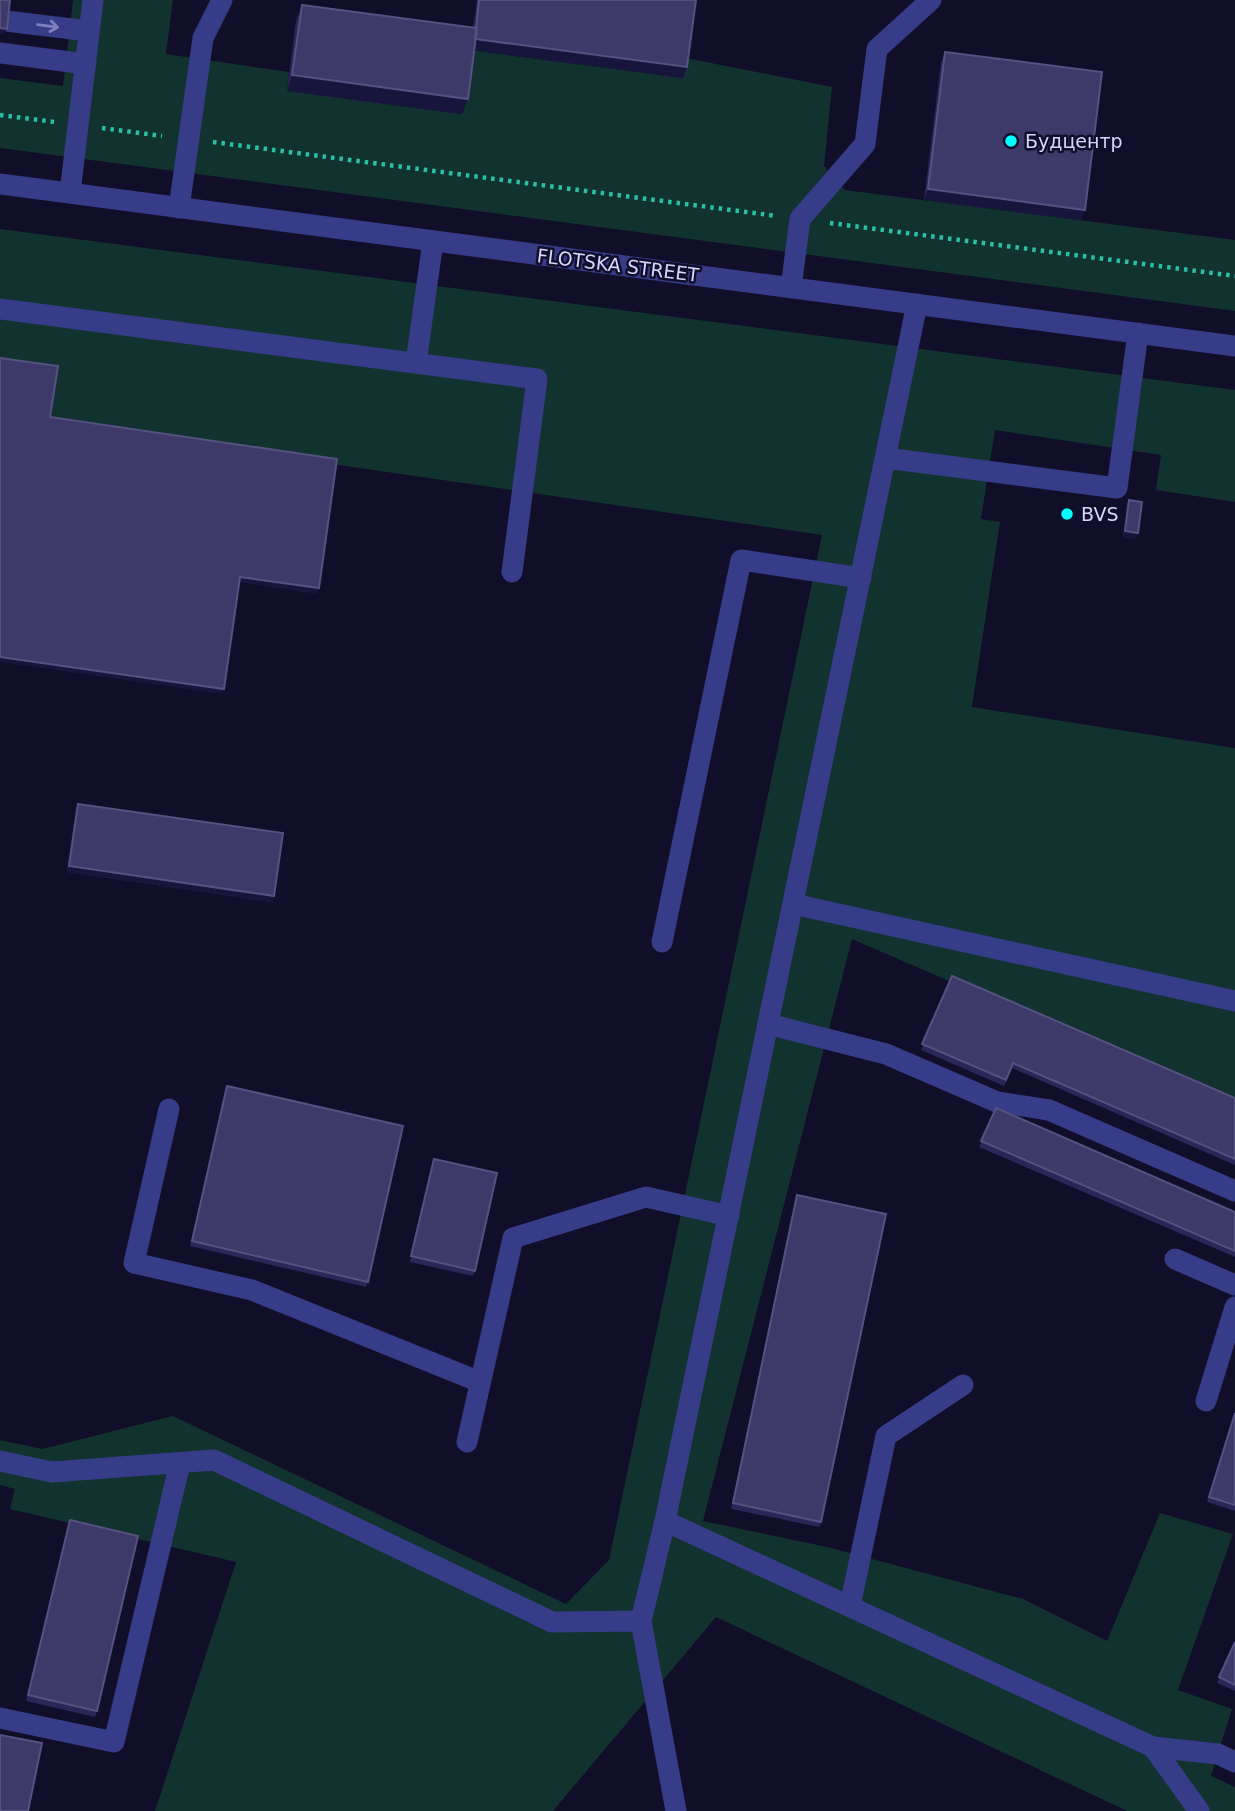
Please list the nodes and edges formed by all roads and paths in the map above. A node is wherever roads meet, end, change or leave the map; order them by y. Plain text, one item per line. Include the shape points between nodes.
1 (93, 0) edge
2 (222, 0) edge
3 (930, 0) edge
4 (6, 21) edge
5 (89, 31) junction
6 (0, 53) edge
7 (86, 64) junction
8 (0, 114) edge
9 (79, 125) junction
10 (188, 139) junction
11 (0, 184) edge
12 (70, 193) junction
13 (179, 208) junction
14 (800, 219) junction
15 (433, 240) junction
16 (1235, 276) edge
17 (791, 288) junction
18 (917, 304) junction
19 (0, 309) edge
20 (1138, 333) junction
21 (1235, 346) edge
22 (416, 363) junction
23 (886, 458) junction
24 (512, 572) dead end
25 (861, 578) junction
26 (793, 904) junction
27 (662, 942) dead end
28 (1235, 1001) edge
29 (768, 1024) junction
30 (169, 1109) dead end
31 (1235, 1191) edge
32 (729, 1216) junction
33 (1175, 1259) dead end
34 (1235, 1285) edge
35 (1235, 1307) edge
36 (480, 1382) junction
37 (963, 1385) dead end
38 (1206, 1401) dead end
39 (467, 1441) dead end
40 (0, 1461) edge
41 (180, 1463) junction
42 (665, 1521) junction
43 (850, 1606) junction
44 (641, 1622) junction
45 (0, 1718) edge
46 (1153, 1747) junction
47 (1235, 1762) edge
48 (676, 1811) edge
49 (1199, 1811) edge

1 - 5 street
2 - 10 street via 203,38
3 - 14 street via 877,49 865,144
4 -> 5 street
5 - 7 street
6 - 7 street
7 - 9 street
8 - 9 path
9 - 10 path
9 - 12 street
10 - 13 street
10 - 14 path
11 - 12 street, FLOTSKA STREET
12 - 13 street, FLOTSKA STREET
13 - 15 street, FLOTSKA STREET
14 - 16 path
14 - 17 street
15 - 17 street, FLOTSKA STREET
15 - 22 street
17 - 18 street, FLOTSKA STREET
18 - 20 street, FLOTSKA STREET
18 - 23 street
19 - 22 street
20 - 21 street, FLOTSKA STREET
20 - 23 street via 1117,488
22 - 24 street via 537,379
23 - 25 street
25 - 26 street
25 - 27 street via 741,560
26 - 28 street
26 - 29 street
29 - 31 street via 886,1054 997,1102 1049,1111
29 - 32 street
30 - 36 street via 134,1263 252,1290
32 - 36 street via 646,1197 513,1238
32 - 42 street
33 - 34 street
35 - 38 street
36 - 39 street
37 - 43 street via 886,1436
40 - 41 street via 52,1472
41 - 44 street via 214,1460 552,1622
41 - 45 street via 114,1742
42 - 43 street
42 - 44 street
43 - 46 street
44 - 48 street
46 - 47 street via 1218,1754
46 - 49 street

